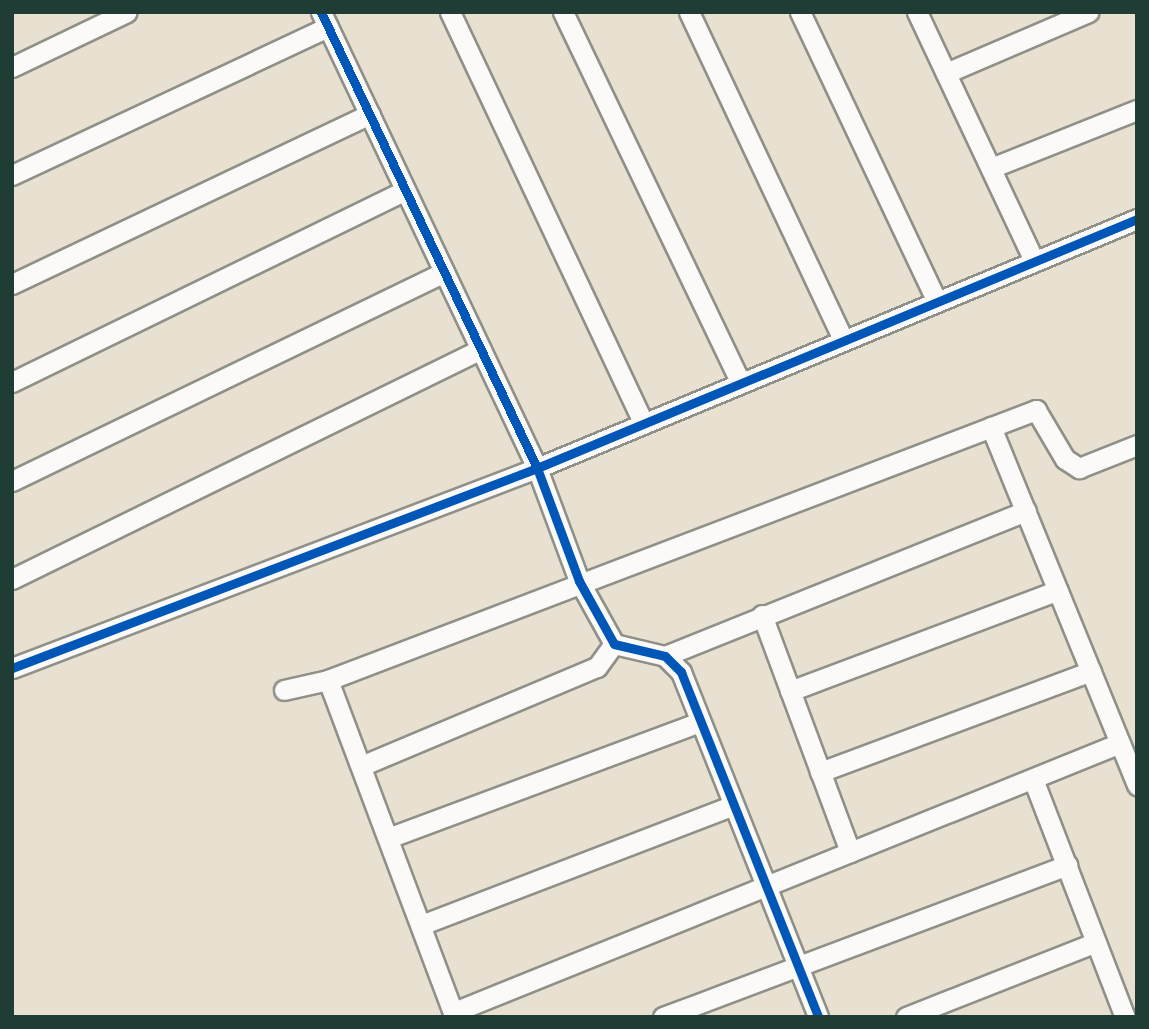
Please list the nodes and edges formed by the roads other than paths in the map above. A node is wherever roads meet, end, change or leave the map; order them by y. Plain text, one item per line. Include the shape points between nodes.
1 (127, 12) edge
2 (450, 12) edge
3 (564, 12) edge
4 (689, 12) edge
5 (800, 12) edge
6 (918, 12) edge
7 (1088, 12) edge
8 (324, 20) edge
9 (12, 67) edge
10 (946, 72) junction
11 (1137, 110) edge
12 (370, 114) junction
13 (991, 168) junction
14 (12, 175) edge
15 (405, 190) junction
16 (1137, 219) edge
17 (1033, 259) junction
18 (444, 272) junction
19 (12, 284) edge
20 (936, 300) junction
21 (843, 339) junction
22 (481, 349) junction
23 (12, 382) edge
24 (740, 382) junction
25 (643, 423) junction
26 (991, 427) junction
27 (1137, 445) edge
28 (537, 468) junction
29 (12, 481) edge
30 (1026, 511) junction
31 (12, 579) edge
32 (579, 581) junction
33 (1058, 590) junction
34 (762, 615) junction
35 (614, 644) junction
36 (665, 656) junction
37 (12, 668) edge
38 (1091, 671) junction
39 (328, 680) junction
40 (284, 690) dead end
41 (790, 691) junction
42 (700, 722) junction
43 (1120, 743) junction
44 (361, 766) junction
45 (820, 772) junction
46 (1033, 779) junction
47 (1137, 785) edge
48 (733, 805) junction
49 (388, 838) junction
50 (850, 852) junction
51 (1067, 865) junction
52 (766, 886) junction
53 (421, 925) junction
54 (1096, 942) junction
55 (798, 967) junction
56 (455, 1014) edge
57 (663, 1017) edge
58 (818, 1017) edge
59 (906, 1017) edge
60 (1125, 1017) edge

1 - 9 street
2 - 25 street
3 - 24 street
4 - 21 street
5 - 20 street
6 - 10 street
7 - 10 street
8 - 12 street
8 - 14 street
10 - 13 street
11 - 13 street
12 - 15 street
12 - 19 street
13 - 17 street
15 - 18 street
15 - 23 street
16 - 17 street
17 - 20 street
18 - 22 street
18 - 29 street
20 - 21 street
21 - 24 street
22 - 28 street
22 - 31 street
24 - 25 street
25 - 28 street
26 - 27 street via 1036,410 1065,459 1079,468
26 - 30 street
26 - 32 street
28 - 32 street
28 - 37 street
30 - 33 street
30 - 34 street
32 - 35 street
32 - 39 street
33 - 38 street
33 - 41 street
34 - 36 street
34 - 41 street
35 - 36 street
35 - 44 street via 597,667
36 - 42 street via 681,672
38 - 43 street
38 - 45 street
39 - 40 street
39 - 44 street
41 - 45 street
42 - 48 street
42 - 49 street
43 - 46 street
43 - 47 street
44 - 49 street
45 - 50 street
46 - 50 street
46 - 51 street
48 - 52 street
48 - 53 street
49 - 53 street
50 - 52 street
51 - 54 street
51 - 55 street
52 - 55 street
52 - 56 street
53 - 56 street
54 - 59 street
54 - 60 street
55 - 57 street
55 - 58 street

